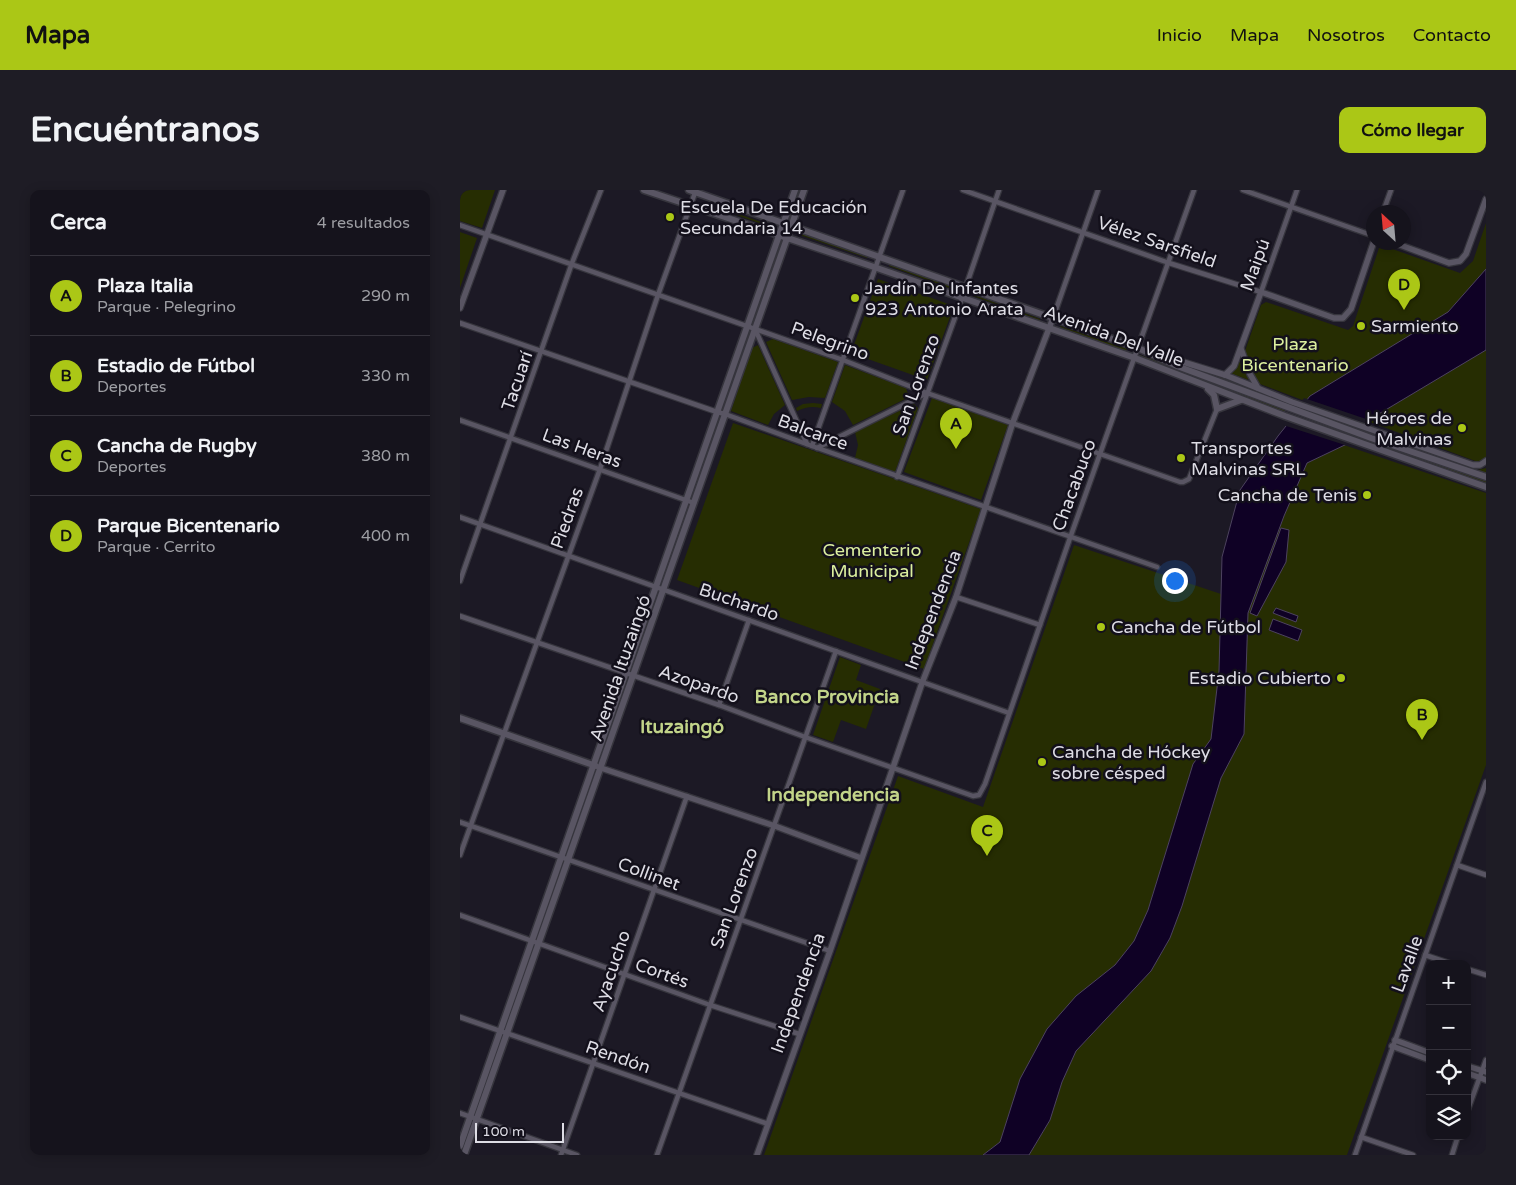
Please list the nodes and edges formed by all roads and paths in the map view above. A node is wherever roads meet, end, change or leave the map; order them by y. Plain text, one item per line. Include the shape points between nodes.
1 (503, 190) edge
2 (600, 190) edge
3 (644, 190) edge
4 (795, 190) edge
5 (804, 190) edge
6 (903, 190) edge
7 (963, 190) edge
8 (999, 190) edge
9 (1098, 190) edge
10 (1194, 190) edge
11 (1243, 190) edge
12 (1297, 190) edge
13 (1391, 190) edge
14 (693, 191) edge
15 (1486, 199) edge
16 (995, 202) junction
17 (1386, 205) edge
18 (690, 206) junction
19 (1291, 207) junction
20 (784, 223) junction
21 (460, 225) edge
22 (792, 226) junction
23 (1083, 232) junction
24 (1366, 233) edge
25 (487, 235) junction
26 (780, 236) junction
27 (788, 238) junction
28 (1411, 249) edge
29 (1371, 250) edge
30 (880, 257) junction
31 (1169, 263) junction
32 (572, 264) junction
33 (877, 268) junction
34 (966, 287) junction
35 (1261, 292) junction
36 (658, 295) junction
37 (962, 298) junction
38 (460, 308) edge
39 (1053, 318) junction
40 (460, 323) edge
41 (748, 326) junction
42 (755, 329) junction
43 (1049, 329) junction
44 (1138, 348) junction
45 (1241, 350) junction
46 (542, 351) junction
47 (1135, 358) junction
48 (842, 360) junction
49 (1225, 375) junction
50 (628, 381) junction
51 (1204, 386) junction
52 (1258, 388) junction
53 (928, 393) junction
54 (1241, 400) junction
55 (1291, 405) junction
56 (1216, 408) junction
57 (717, 412) junction
58 (725, 414) junction
59 (460, 420) edge
60 (1013, 422) junction
61 (511, 438) junction
62 (1369, 441) junction
63 (812, 446) junction
64 (1100, 454) junction
65 (1486, 461) edge
66 (600, 469) junction
67 (897, 477) junction
68 (1486, 477) edge
69 (1486, 486) edge
70 (687, 501) junction
71 (694, 503) junction
72 (986, 507) junction
73 (460, 517) edge
74 (479, 524) junction
75 (1070, 538) junction
76 (568, 556) junction
77 (1157, 567) dead end
78 (460, 581) edge
79 (659, 589) junction
80 (956, 597) junction
81 (460, 616) edge
82 (749, 620) junction
83 (1040, 625) junction
84 (537, 643) junction
85 (836, 651) junction
86 (630, 674) junction
87 (922, 683) junction
88 (719, 705) junction
89 (1009, 713) junction
90 (460, 718) edge
91 (503, 733) junction
92 (805, 737) junction
93 (593, 765) junction
94 (600, 768) junction
95 (892, 768) junction
96 (1486, 782) edge
97 (982, 790) joint
98 (687, 796) junction
99 (460, 822) edge
100 (471, 826) junction
101 (775, 826) junction
102 (460, 855) edge
103 (565, 858) junction
104 (861, 858) junction
105 (1457, 865) junction
106 (1486, 875) edge
107 (654, 890) junction
108 (460, 915) edge
109 (740, 920) junction
110 (535, 942) junction
111 (830, 951) junction
112 (1425, 955) junction
113 (1440, 960) edge
114 (1471, 970) edge
115 (624, 974) junction
116 (1486, 975) edge
117 (710, 1005) junction
118 (460, 1017) edge
119 (504, 1032) junction
120 (799, 1034) junction
121 (1394, 1043) junction
122 (1426, 1052) edge
123 (1426, 1058) edge
124 (1486, 1060) edge
125 (593, 1063) junction
126 (1471, 1067) edge
127 (1484, 1072) edge
128 (1471, 1074) edge
129 (1483, 1079) edge
130 (680, 1092) junction
131 (1471, 1104) edge
132 (460, 1113) edge
133 (473, 1118) junction
134 (768, 1124) junction
135 (1361, 1137) junction
136 (1457, 1140) edge
137 (460, 1146) edge
138 (562, 1153) edge
139 (464, 1155) edge
140 (577, 1155) edge
141 (657, 1155) edge
142 (757, 1155) edge
143 (1355, 1155) edge
144 (1413, 1155) edge
145 (1452, 1155) edge

1 - 25 street
2 - 32 street, Tacuarí
3 - 18 main road, Avenida Del Valle
4 - 20 main road, Avenida Ituzaingó
5 - 22 main road, Avenida Ituzaingó
6 - 30 street
7 - 16 street, Vélez Sarsfield
8 - 16 street, San Lorenzo
9 - 23 street, Independencia
10 - 31 street, Chacabuco
11 - 19 street
12 - 19 street, Maipú
13 - 17 street
14 - 18 street, Piedras
14 - 20 main road, Avenida Del Valle
15 - 28 street via 1468,250 1460,261 1446,262
16 - 23 street, Vélez Sarsfield
16 - 34 street, San Lorenzo
18 - 26 main road, Avenida Del Valle
18 - 36 street, Piedras
19 - 24 street
19 - 35 street, Maipú
20 - 22 main road, Avenida Del Valle
20 - 26 main road, Avenida Ituzaingó
21 - 25 street, Pelegrino
22 - 27 main road, Avenida Ituzaingó
22 - 30 main road, Avenida Del Valle
23 - 31 street, Vélez Sarsfield
23 - 39 street, Independencia
25 - 32 street, Pelegrino
25 - 38 street
26 - 27 main road, Avenida Del Valle
26 - 41 main road, Avenida Ituzaingó
27 - 33 main road, Avenida Del Valle
27 - 42 main road, Avenida Ituzaingó
29 - 35 street, Vélez Sarsfield via 1350,309 1343,318 1334,318
30 - 33 street
30 - 34 main road, Avenida Del Valle
31 - 35 street, Vélez Sarsfield
31 - 44 street, Chacabuco
32 - 36 street, Pelegrino
32 - 46 street, Tacuarí
33 - 37 main road, Avenida Del Valle
33 - 48 street
34 - 37 street, San Lorenzo
34 - 39 main road, Avenida Del Valle
35 - 45 street, Maipú
36 - 41 street, Pelegrino
36 - 50 street, Piedras
37 - 43 main road, Avenida Del Valle
37 - 53 street, San Lorenzo
39 - 43 street, Independencia
39 - 44 main road, Avenida Del Valle
40 - 46 street, Balcarce
41 - 42 street, Pelegrino
41 - 57 main road, Avenida Ituzaingó
42 - 48 street, Pelegrino
42 - 58 main road, Avenida Ituzaingó
42 - 63 street
43 - 47 main road, Avenida Del Valle
43 - 60 street, Independencia
44 - 47 street, Chacabuco
44 - 49 street, Avenida Del Valle
44 - 55 main road, Avenida Del Valle via 1177,366
45 - 49 street, Maipú via 1234,366
45 - 52 street
46 - 50 street, Balcarce
46 - 61 street, Tacuarí
47 - 51 main road, Avenida Del Valle
47 - 64 street, Chacabuco
48 - 53 street, Pelegrino
48 - 63 street
49 - 52 street, Avenida Del Valle
50 - 57 street, Balcarce
50 - 66 street, Piedras
51 - 54 main road, Avenida Del Valle
51 - 56 main road via 1214,395
52 - 55 street, Avenida Del Valle
53 - 60 street, Pelegrino
53 - 63 street
53 - 67 street, San Lorenzo
54 - 56 main road
54 - 62 main road, Avenida Del Valle
55 - 62 main road, Avenida Del Valle
55 - 65 street, Avenida Del Valle via 1472,465
56 - 64 street, Pelegrino via 1189,479 1184,482
57 - 58 street, Balcarce
57 - 70 main road, Avenida Ituzaingó
58 - 63 street, Balcarce
58 - 71 main road, Avenida Ituzaingó
59 - 61 street, Las Heras
60 - 64 street, Pelegrino
60 - 72 street, Independencia
61 - 66 street, Las Heras
61 - 74 street, Tacuarí
62 - 68 main road, Avenida Del Valle
62 - 69 main road, Avenida Del Valle
63 - 67 street, Balcarce
64 - 75 street, Chacabuco
66 - 70 street, Las Heras
66 - 76 street, Piedras
67 - 72 street, Balcarce
70 - 71 street, Las Heras
70 - 79 main road, Avenida Ituzaingó
71 - 79 main road, Avenida Ituzaingó
72 - 75 street, Balcarce
72 - 80 street, Independencia
73 - 74 street, Buchardo
74 - 76 street, Buchardo
74 - 78 street, Tacuarí
75 - 77 street, Balcarce
75 - 83 street, Chacabuco
76 - 79 street, Buchardo
76 - 84 street, Piedras
79 - 82 street, Buchardo
79 - 86 main road, Avenida Ituzaingó
80 - 83 street
80 - 87 street, Independencia
81 - 84 street, Azopardo
82 - 85 street, Buchardo
82 - 88 street
83 - 89 street, Chacabuco
84 - 86 street, Azopardo
84 - 91 street, Piedras
85 - 87 street, Buchardo
85 - 92 street, San Lorenzo
86 - 88 street, Azopardo
86 - 93 main road, Avenida Ituzaingó
86 - 94 main road, Avenida Ituzaingó
87 - 89 street, Buchardo
87 - 95 street, Independencia
88 - 92 street, Azopardo
89 - 97 street, Chacabuco
90 - 91 main road
91 - 93 main road
91 - 100 street, Piedras
92 - 95 street, Azopardo
92 - 101 street, San Lorenzo
93 - 94 main road
93 - 103 main road, Avenida Ituzaingó
94 - 98 street
94 - 103 main road, Avenida Ituzaingó
95 - 97 street, Azopardo via 973,796
95 - 104 street, Independencia
96 - 105 street, Lavalle
98 - 101 street
98 - 107 street, Ayacucho
99 - 100 street, Collinet
100 - 102 street, Piedras
100 - 103 street, Collinet
101 - 104 street
101 - 109 street, San Lorenzo
103 - 107 street, Collinet
103 - 110 main road, Avenida Ituzaingó
104 - 111 street, Independencia
105 - 106 street
105 - 112 street, Lavalle
107 - 109 street, Collinet
107 - 115 street, Ayacucho
108 - 110 street, Cortés
109 - 111 street, Collinet
109 - 117 street, San Lorenzo
110 - 115 street, Cortés
110 - 119 main road, Avenida Ituzaingó
111 - 120 street, Independencia
112 - 113 street
112 - 121 street, Lavalle
114 - 116 street
115 - 117 street, Cortés
115 - 125 street, Ayacucho
117 - 120 street, Cortés
117 - 130 street, San Lorenzo
118 - 119 street, Rendón
119 - 125 street, Rendón
119 - 133 main road, Avenida Ituzaingó
120 - 134 street, Independencia
121 - 122 street
121 - 123 street
121 - 135 street, Lavalle
124 - 127 street
125 - 130 street, Rendón
125 - 138 street, Ayacucho
126 - 127 street
127 - 129 street
128 - 129 street
129 - 131 street
130 - 134 street, Rendón
130 - 141 street, San Lorenzo
132 - 133 street
133 - 137 main road, Avenida Ituzaingó
133 - 138 street
133 - 139 main road, Avenida Ituzaingó
134 - 142 street, Independencia
135 - 143 street, Lavalle
135 - 144 street
136 - 145 street
138 - 140 street

